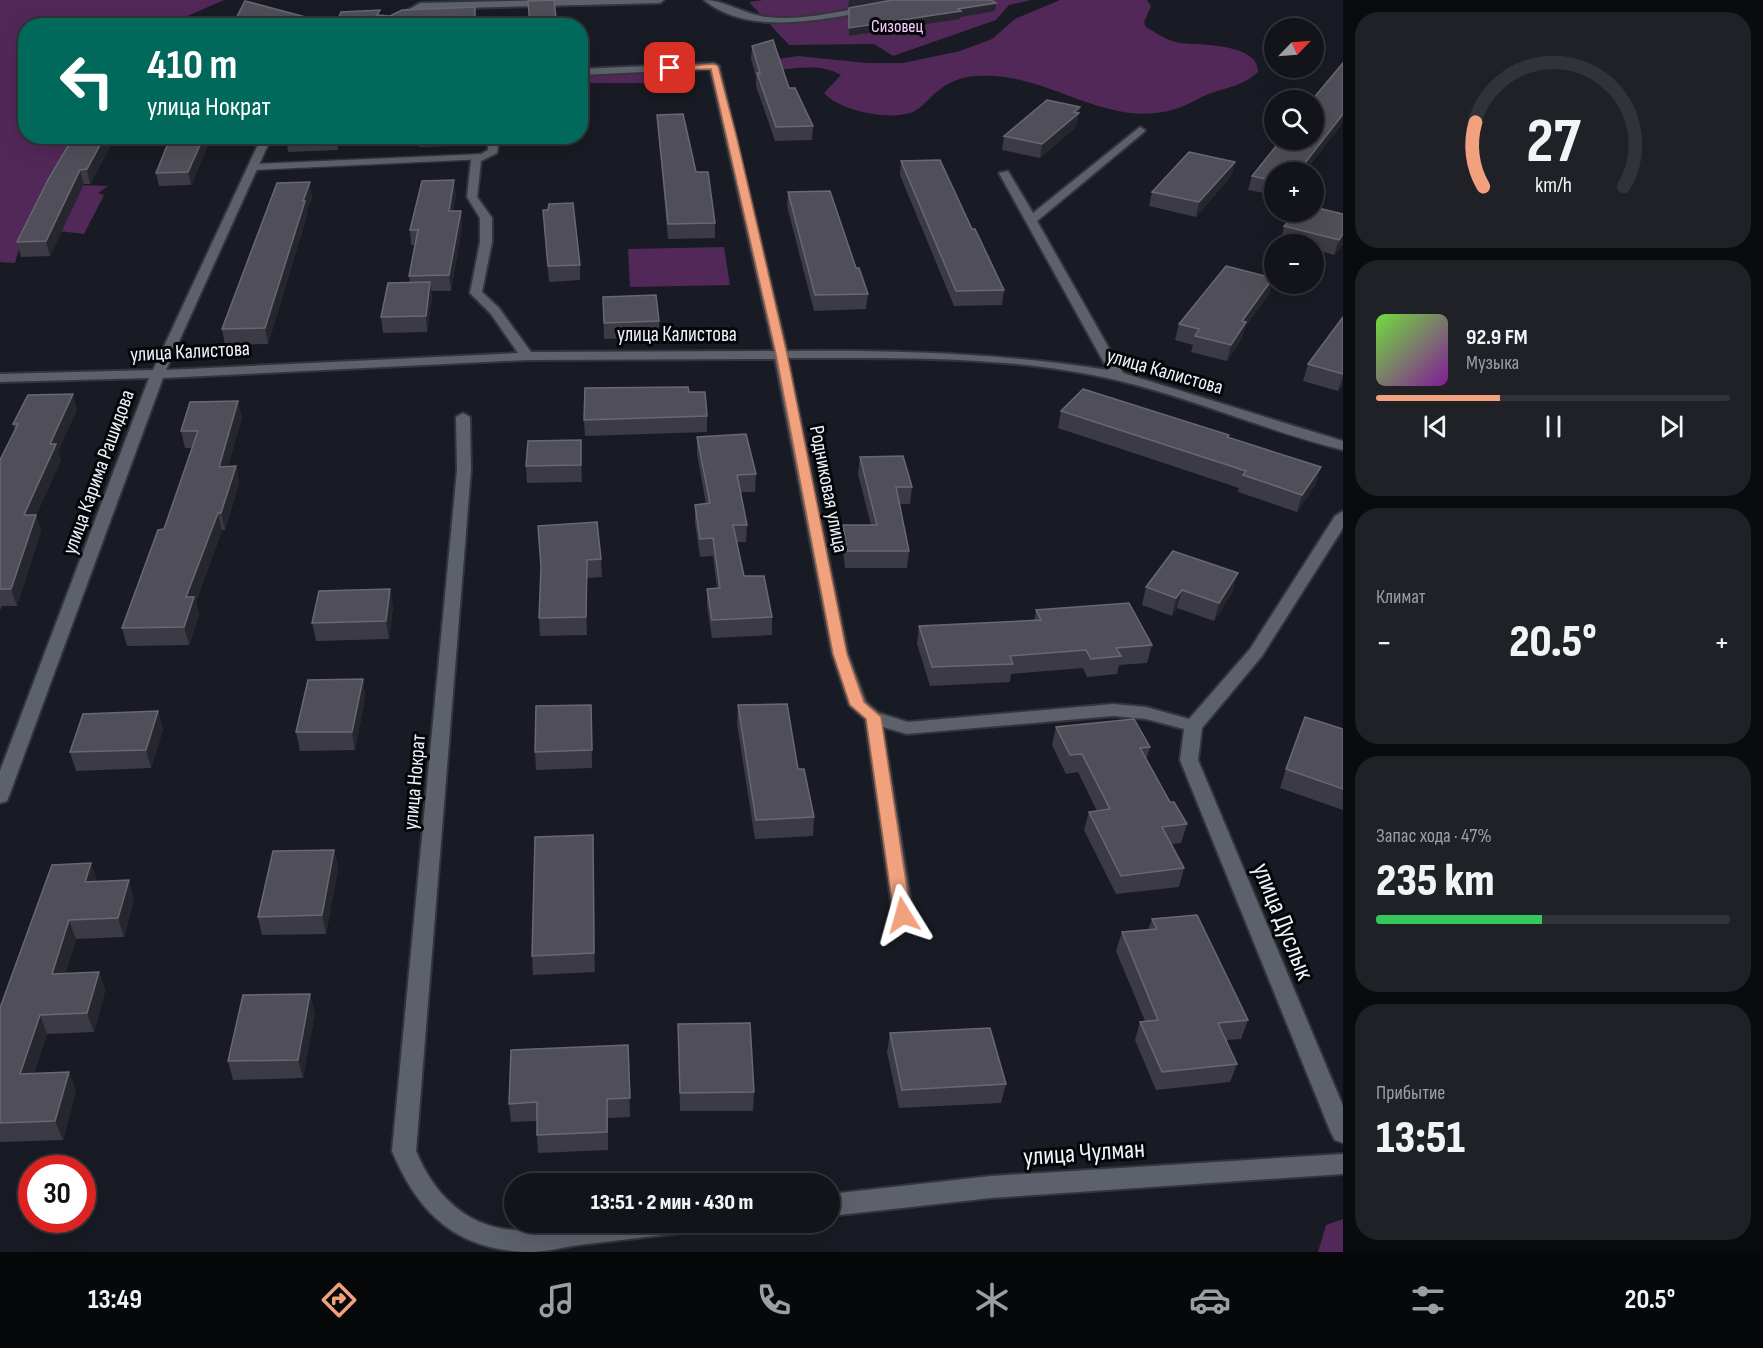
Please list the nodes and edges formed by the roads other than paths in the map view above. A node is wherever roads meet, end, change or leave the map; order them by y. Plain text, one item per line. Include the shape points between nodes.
1 (660, 0) edge
2 (708, 0) edge
3 (427, 3) edge
4 (881, 7) edge
5 (398, 18) edge
6 (588, 72) edge
7 (1140, 130) dead end
8 (263, 144) edge
9 (493, 144) edge
10 (482, 157) junction
11 (253, 167) junction
12 (1004, 173) dead end
13 (1031, 220) junction
14 (781, 354) junction
15 (527, 356) junction
16 (158, 373) junction
17 (1118, 376) junction
18 (0, 378) edge
19 (463, 417) dead end
20 (1343, 446) edge
21 (1343, 516) edge
22 (873, 717) junction
23 (1193, 726) junction
24 (0, 796) edge
25 (903, 915) dead end
26 (1343, 1133) edge
27 (1343, 1164) edge
28 (840, 1205) edge
29 (588, 1233) edge

1 - 3 street
2 - 4 street via 750,17 781,23
3 - 5 street
6 - 14 street, Родниковая улица via 714,66
7 - 13 street
8 - 11 street, улица Карима Рашидова
9 - 10 street via 493,151
10 - 11 lane
10 - 15 street via 476,160 472,197 486,218 486,242 476,293 495,311
11 - 16 street, улица Карима Рашидова
12 - 13 street
13 - 17 street
14 - 15 street, улица Калистова
14 - 17 street, улица Калистова via 964,357
14 - 22 street, Родниковая улица via 840,654 858,705
15 - 16 street, улица Калистова
16 - 18 street, улица Калистова
16 - 24 street, улица Карима Рашидова
17 - 20 street, улица Калистова
19 - 29 street, улица Нократ via 464,470 404,1151 426,1198 447,1217 474,1232 513,1242
21 - 23 street via 1259,650
22 - 23 street via 907,728 1113,710 1146,713
22 - 25 street
23 - 26 street, улица Дуслык via 1189,760
27 - 28 street, улица Чулман via 991,1187

